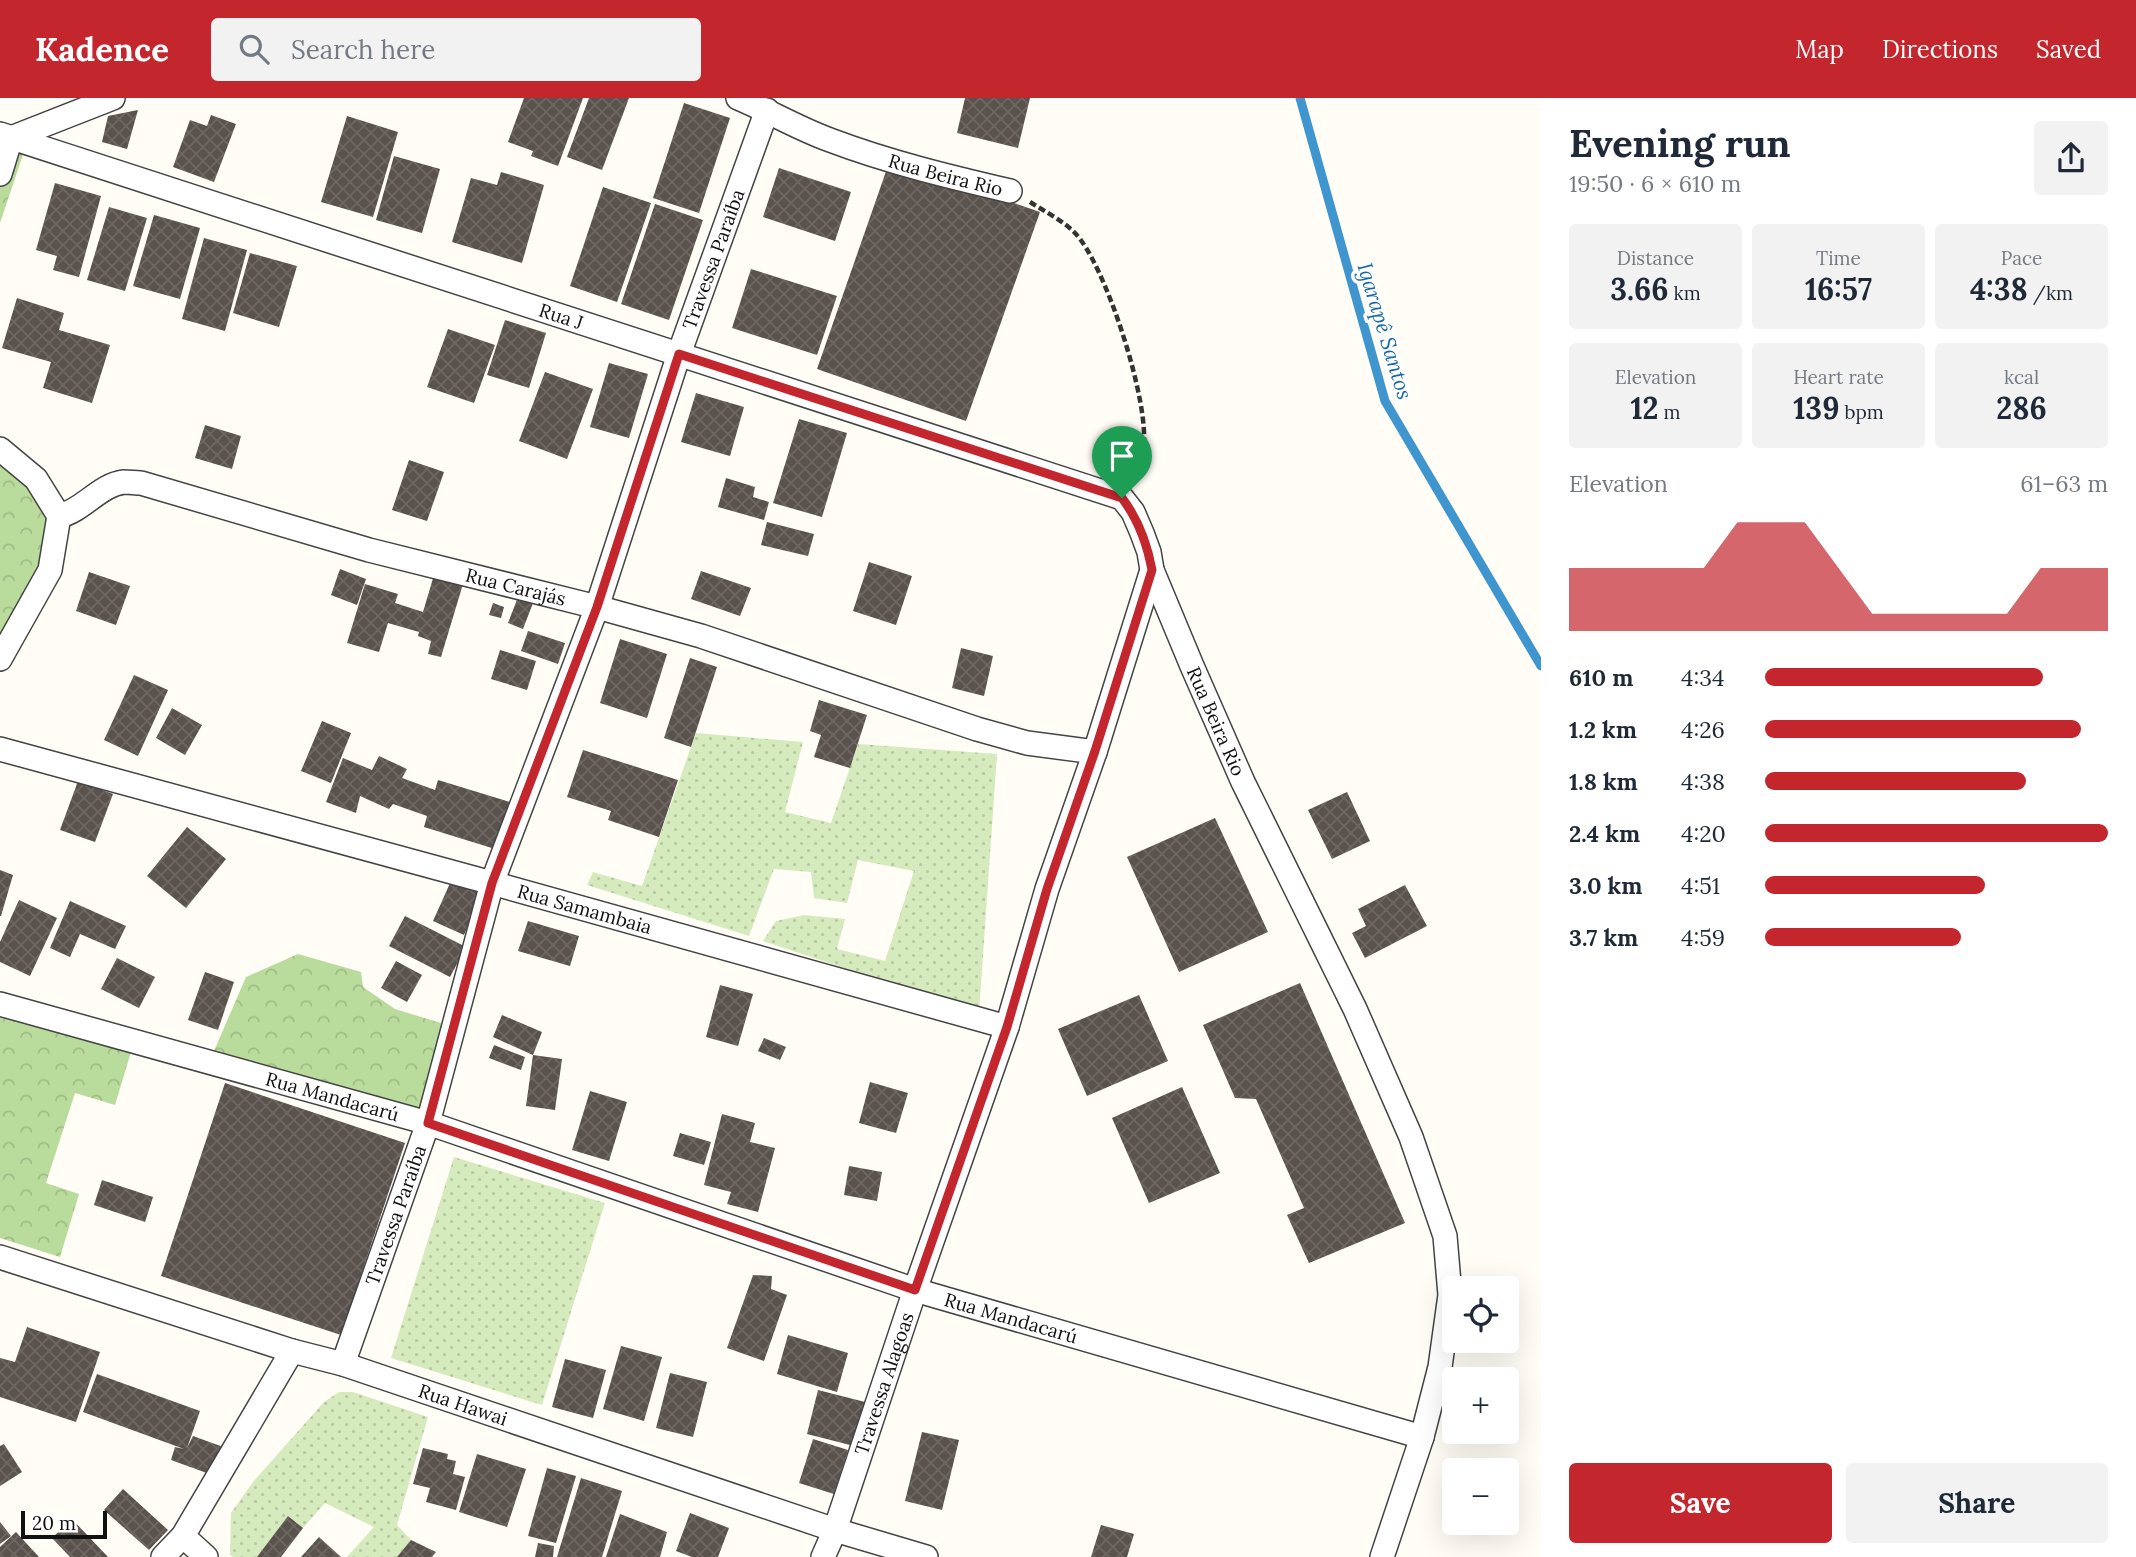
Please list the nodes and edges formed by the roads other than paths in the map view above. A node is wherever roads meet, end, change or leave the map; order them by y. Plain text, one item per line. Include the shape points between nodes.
1 (113, 98) edge
2 (738, 98) edge
3 (767, 110) junction
4 (5, 136) edge
5 (0, 174) edge
6 (1010, 191) road end
7 (679, 354) junction
8 (0, 449) edge
9 (1122, 498) joint
10 (59, 516) junction
11 (1152, 570) junction
12 (597, 607) junction
13 (0, 659) edge
14 (0, 749) edge
15 (1095, 751) junction
16 (492, 883) junction
17 (0, 1004) edge
18 (1007, 1027) junction
19 (428, 1123) junction
20 (0, 1257) edge
21 (915, 1290) junction
22 (292, 1351) junction
23 (343, 1364) junction
24 (1422, 1437) junction
25 (835, 1530) junction
26 (183, 1536) junction
27 (163, 1557) edge
28 (206, 1557) edge
29 (823, 1557) edge
30 (926, 1557) edge
31 (1382, 1557) edge

1 - 4 street
2 - 3 street, Rua Beira Rio
3 - 6 street, Rua Beira Rio via 829,140
3 - 7 street, Travessa Paraíba
4 - 5 street
4 - 7 street, Rua J
7 - 9 street, Rua J
7 - 12 street, Travessa Paraíba
8 - 10 street via 36,479
9 - 11 street, Rua Beira Rio via 1142,533
10 - 12 street, Rua Carajás via 121,482 141,483 369,550
10 - 13 street via 50,570
11 - 15 street, Travessa Alagoas
11 - 24 street, Rua Beira Rio via 1243,782 1355,1009 1411,1137 1446,1236 1450,1295 1440,1367
12 - 15 street, Rua Carajás via 701,636 976,729 1027,743
12 - 16 street, Travessa Paraíba
14 - 16 street, Rua Samambaia
15 - 18 street, Travessa Alagoas via 1047,889
16 - 18 street, Rua Samambaia
16 - 19 street, Travessa Paraíba
17 - 19 street, Rua Mandacarú
18 - 21 street, Travessa Alagoas
19 - 21 street, Rua Mandacarú
19 - 23 street, Travessa Paraíba
20 - 22 street, Rua Hawai
21 - 24 street, Rua Mandacarú
21 - 25 street, Travessa Alagoas
22 - 23 street, Rua Hawai
22 - 26 street
23 - 25 street, Rua Hawai
24 - 31 street, Rua Beira Rio
25 - 29 street, Travessa Alagoas
25 - 30 street, Rua Hawai
26 - 27 street
26 - 28 street

